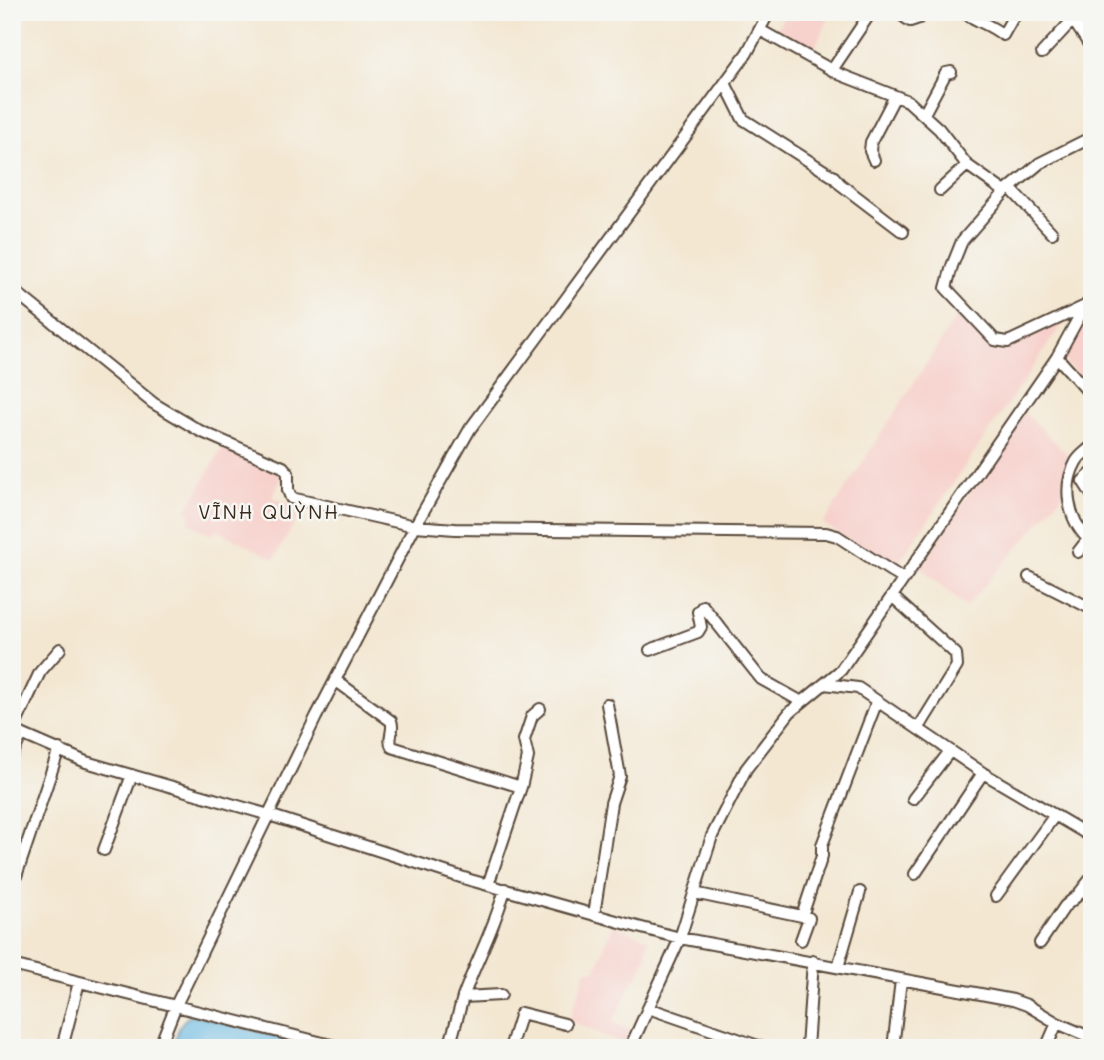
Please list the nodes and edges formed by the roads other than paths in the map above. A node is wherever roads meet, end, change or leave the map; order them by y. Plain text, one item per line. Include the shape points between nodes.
1 (871, 12) edge
2 (897, 12) edge
3 (923, 12) edge
4 (962, 12) edge
5 (1019, 12) edge
6 (1062, 12) edge
7 (1089, 12) edge
8 (765, 14) edge
9 (1072, 22) junction
10 (760, 30) junction
11 (1092, 50) edge
12 (1041, 53) dead end
13 (832, 70) junction
14 (951, 72) dead end
15 (725, 83) junction
16 (895, 96) junction
17 (924, 114) junction
18 (1092, 137) edge
19 (874, 160) dead end
20 (967, 165) junction
21 (940, 190) dead end
22 (1008, 190) junction
23 (903, 232) dead end
24 (1052, 233) dead end
25 (12, 289) edge
26 (1088, 303) edge
27 (1057, 356) junction
28 (1092, 396) edge
29 (1092, 446) edge
30 (1092, 473) edge
31 (1092, 495) edge
32 (415, 526) junction
33 (1090, 537) edge
34 (1078, 552) dead end
35 (1029, 576) dead end
36 (903, 579) junction
37 (892, 596) junction
38 (1092, 609) edge
39 (60, 649) dead end
40 (650, 650) dead end
41 (335, 680) junction
42 (824, 684) junction
43 (877, 701) junction
44 (802, 702) junction
45 (607, 704) dead end
46 (540, 709) dead end
47 (918, 729) junction
48 (16, 731) edge
49 (59, 749) junction
50 (950, 751) junction
51 (12, 755) edge
52 (984, 773) junction
53 (132, 775) junction
54 (521, 787) junction
55 (913, 799) dead end
56 (269, 815) junction
57 (1055, 815) junction
58 (1092, 837) edge
59 (104, 850) dead end
60 (915, 874) dead end
61 (1092, 877) edge
62 (488, 885) junction
63 (12, 888) edge
64 (505, 889) junction
65 (860, 892) dead end
66 (694, 893) junction
67 (996, 896) dead end
68 (594, 915) junction
69 (802, 916) junction
70 (680, 938) junction
71 (801, 940) dead end
72 (1040, 943) dead end
73 (813, 961) junction
74 (12, 965) edge
75 (838, 967) junction
76 (901, 980) junction
77 (79, 982) junction
78 (501, 995) dead end
79 (463, 997) junction
80 (176, 1005) junction
81 (648, 1008) junction
82 (1057, 1023) junction
83 (565, 1024) dead end
84 (1092, 1038) edge
85 (62, 1048) edge
86 (159, 1048) edge
87 (343, 1048) edge
88 (449, 1048) edge
89 (510, 1048) edge
90 (630, 1048) edge
91 (764, 1048) edge
92 (807, 1048) edge
93 (893, 1048) edge
94 (1046, 1048) edge

1 - 13 street
2 - 3 street via 910,21
4 - 5 street via 1003,35
6 - 9 street
7 - 9 street
8 - 10 street
9 - 11 street
9 - 12 street
10 - 13 street
10 - 15 street
13 - 16 street
14 - 17 street via 946,73
15 - 23 street via 743,119 834,177
15 - 32 street via 470,429
16 - 17 street
16 - 19 street via 871,142
17 - 20 street
18 - 22 street via 1040,163
20 - 21 street
20 - 22 street
22 - 24 street
22 - 26 street via 962,242 946,288 995,340 1008,342
25 - 32 street via 153,403 200,431 283,467 292,498
26 - 27 street
27 - 28 street
27 - 36 street
29 - 33 street via 1076,461 1068,489 1072,515
30 - 31 street via 1083,481
32 - 36 street via 826,533
32 - 41 street
33 - 34 street
35 - 38 street
36 - 37 street
37 - 42 street via 841,670
37 - 47 street via 956,654 957,666
39 - 48 street via 40,672
40 - 44 street via 698,632 698,612 703,606 761,678
41 - 54 street via 391,721 392,747
41 - 56 street
42 - 43 street via 858,688
42 - 44 street
43 - 47 street
43 - 69 street via 821,845
44 - 66 street via 746,769 712,836
45 - 68 street via 620,776 611,803
46 - 54 street via 532,716 524,740 528,757
47 - 50 street
48 - 49 street
48 - 51 street
49 - 53 street
49 - 63 street
50 - 52 street
50 - 55 street
52 - 57 street
52 - 60 street
53 - 56 street
53 - 59 street
54 - 62 street
56 - 62 street
56 - 80 street
57 - 58 street
57 - 67 street
61 - 72 street
62 - 64 street
64 - 68 street
64 - 79 street
65 - 75 street
66 - 69 street
66 - 70 street
68 - 70 street
69 - 71 street via 809,918
70 - 73 street
70 - 81 street
73 - 75 street
73 - 92 street
74 - 77 street
75 - 76 street
76 - 82 street via 1013,1000
76 - 93 street
77 - 80 street
77 - 85 street
78 - 79 street
79 - 88 street
80 - 86 street
80 - 87 street
81 - 90 street
81 - 91 street
82 - 84 street
82 - 94 street
83 - 89 street via 521,1013

